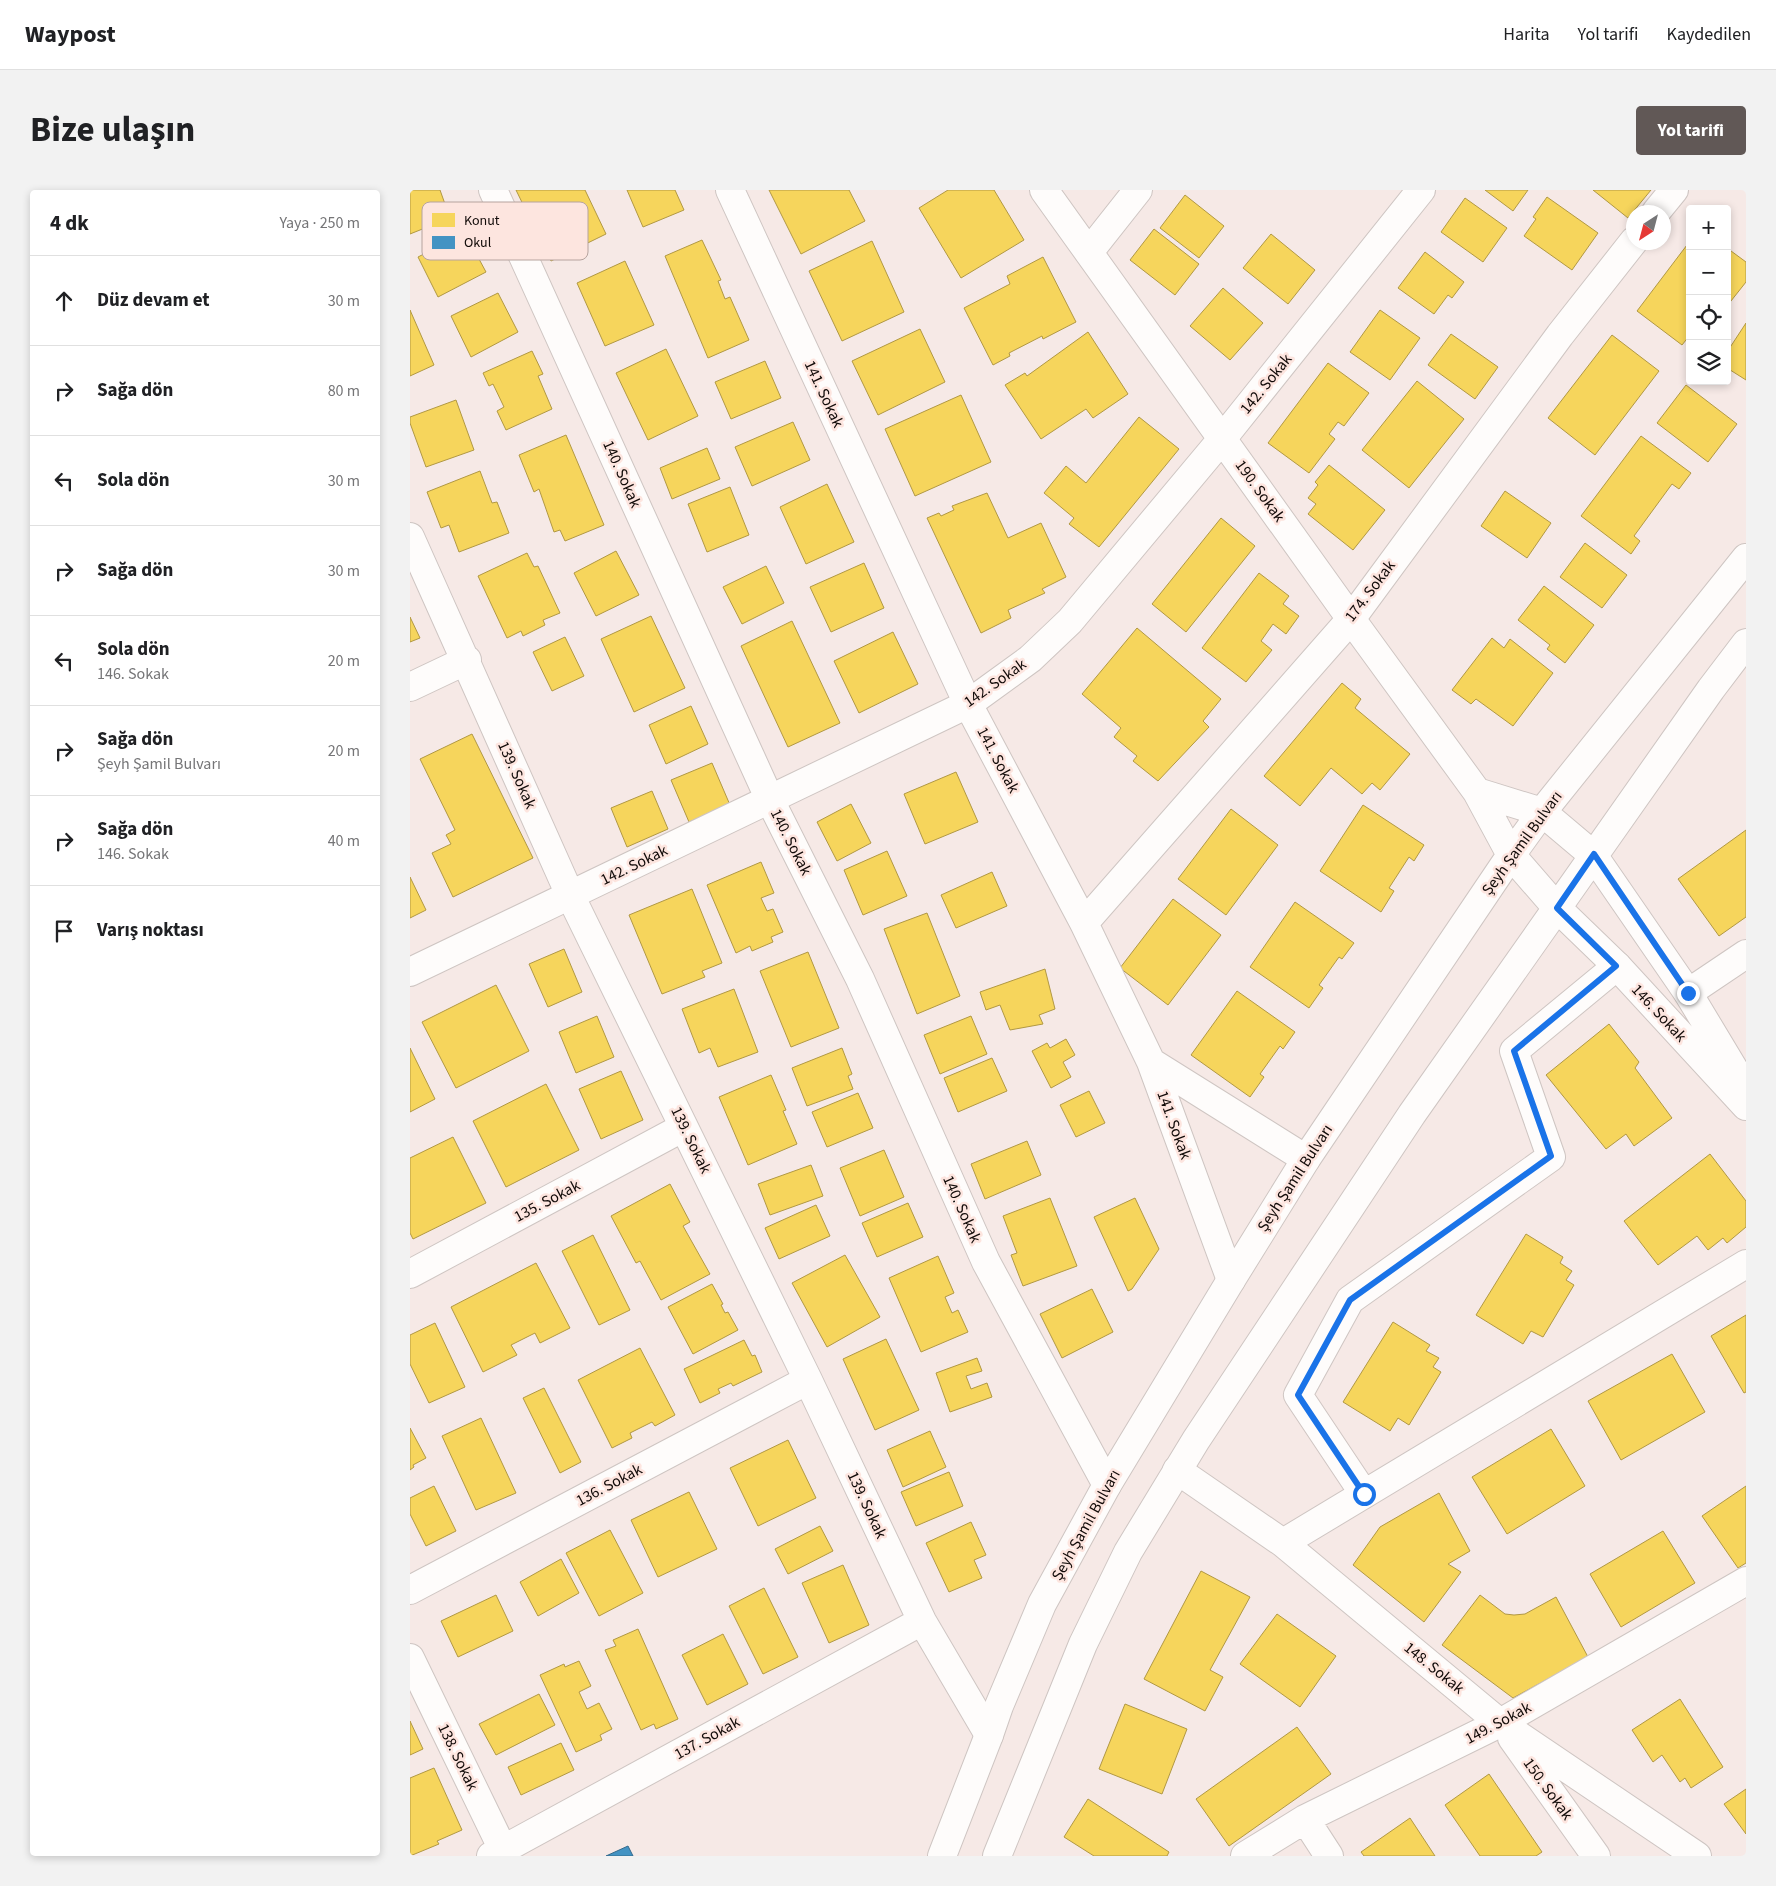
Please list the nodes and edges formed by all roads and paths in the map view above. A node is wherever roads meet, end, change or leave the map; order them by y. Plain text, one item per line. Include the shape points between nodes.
1 (494, 190) edge
2 (730, 190) edge
3 (1044, 190) edge
4 (1138, 190) edge
5 (1421, 190) edge
6 (1674, 190) edge
7 (499, 202) edge
8 (1662, 205) edge
9 (1627, 250) edge
10 (1089, 252) junction
11 (526, 260) edge
12 (1222, 439) junction
13 (410, 537) edge
14 (1746, 558) edge
15 (1351, 619) junction
16 (1746, 643) edge
17 (466, 660) junction
18 (410, 687) edge
19 (968, 704) junction
20 (1477, 792) junction
21 (770, 800) junction
22 (1542, 812) junction
23 (1594, 854) junction
24 (1511, 855) junction
25 (570, 896) junction
26 (1557, 908) junction
27 (1084, 922) junction
28 (1746, 954) edge
29 (1616, 966) junction
30 (410, 972) edge
31 (1688, 993) junction
32 (1151, 1062) junction
33 (1746, 1090) edge
34 (1746, 1106) edge
35 (684, 1128) junction
36 (1306, 1159) junction
37 (1746, 1264) edge
38 (410, 1274) edge
39 (1230, 1280) junction
40 (808, 1380) junction
41 (1177, 1470) junction
42 (1107, 1485) junction
43 (1364, 1494) junction
44 (1282, 1543) junction
45 (1746, 1581) edge
46 (410, 1590) edge
47 (922, 1620) junction
48 (410, 1658) edge
49 (1500, 1723) junction
50 (990, 1735) junction
51 (1305, 1819) junction
52 (1003, 1852) edge
53 (500, 1854) edge
54 (942, 1856) edge
55 (1245, 1856) edge
56 (1329, 1856) edge
57 (1596, 1856) edge
58 (1697, 1856) edge

1 - 7 street, 140. Sokak
2 - 19 street, 141. Sokak
3 - 10 street, 190. Sokak
4 - 10 street
5 - 12 street, 142. Sokak
6 - 8 street
9 - 15 street, 174. Sokak via 1560,335
10 - 12 street, 190. Sokak
11 - 21 street, 140. Sokak
12 - 15 street, 190. Sokak
12 - 19 street, 142. Sokak via 1070,621 1030,660
13 - 17 street, 139. Sokak
14 - 22 street, Şeyh Şamil Bulvarı
15 - 20 street, 190. Sokak
15 - 27 street, 174. Sokak
16 - 23 street
17 - 18 street
17 - 25 street, 139. Sokak
19 - 21 street, 142. Sokak
19 - 27 street, 141. Sokak
20 - 22 street
20 - 24 street, 190. Sokak
21 - 25 street, 142. Sokak
21 - 42 street, 140. Sokak via 860,979 986,1262
22 - 23 street, 146. Sokak
22 - 24 street, Şeyh Şamil Bulvarı
23 - 26 street
23 - 31 street, 146. Sokak
24 - 26 street, 146. Sokak
24 - 36 street, Şeyh Şamil Bulvarı
25 - 30 street, 142. Sokak
25 - 35 street, 139. Sokak
26 - 29 street, 146. Sokak
26 - 41 street via 1384,1154
27 - 32 street, 141. Sokak
28 - 31 street
29 - 34 street, 146. Sokak
29 - 43 street via 1514,1051 1551,1156 1350,1300 1298,1395
31 - 33 street, 146. Sokak
32 - 36 street
32 - 39 street, 141. Sokak
35 - 38 street, 135. Sokak
35 - 40 street, 139. Sokak
36 - 39 street, Şeyh Şamil Bulvarı
37 - 43 street
39 - 42 street, Şeyh Şamil Bulvarı
40 - 46 street, 136. Sokak
40 - 47 street, 139. Sokak
41 - 44 street, 148. Sokak
41 - 52 street via 1128,1552 1083,1644
42 - 50 street, Şeyh Şamil Bulvarı via 1042,1604
43 - 44 street
44 - 49 street, 148. Sokak
45 - 49 street, 149. Sokak
47 - 50 street, 139. Sokak
47 - 53 street, 137. Sokak
48 - 53 street, 138. Sokak
49 - 51 street, 149. Sokak
49 - 57 street, 150. Sokak
49 - 58 street, 148. Sokak
50 - 54 street, Şeyh Şamil Bulvarı
51 - 55 street, 149. Sokak
51 - 56 street

